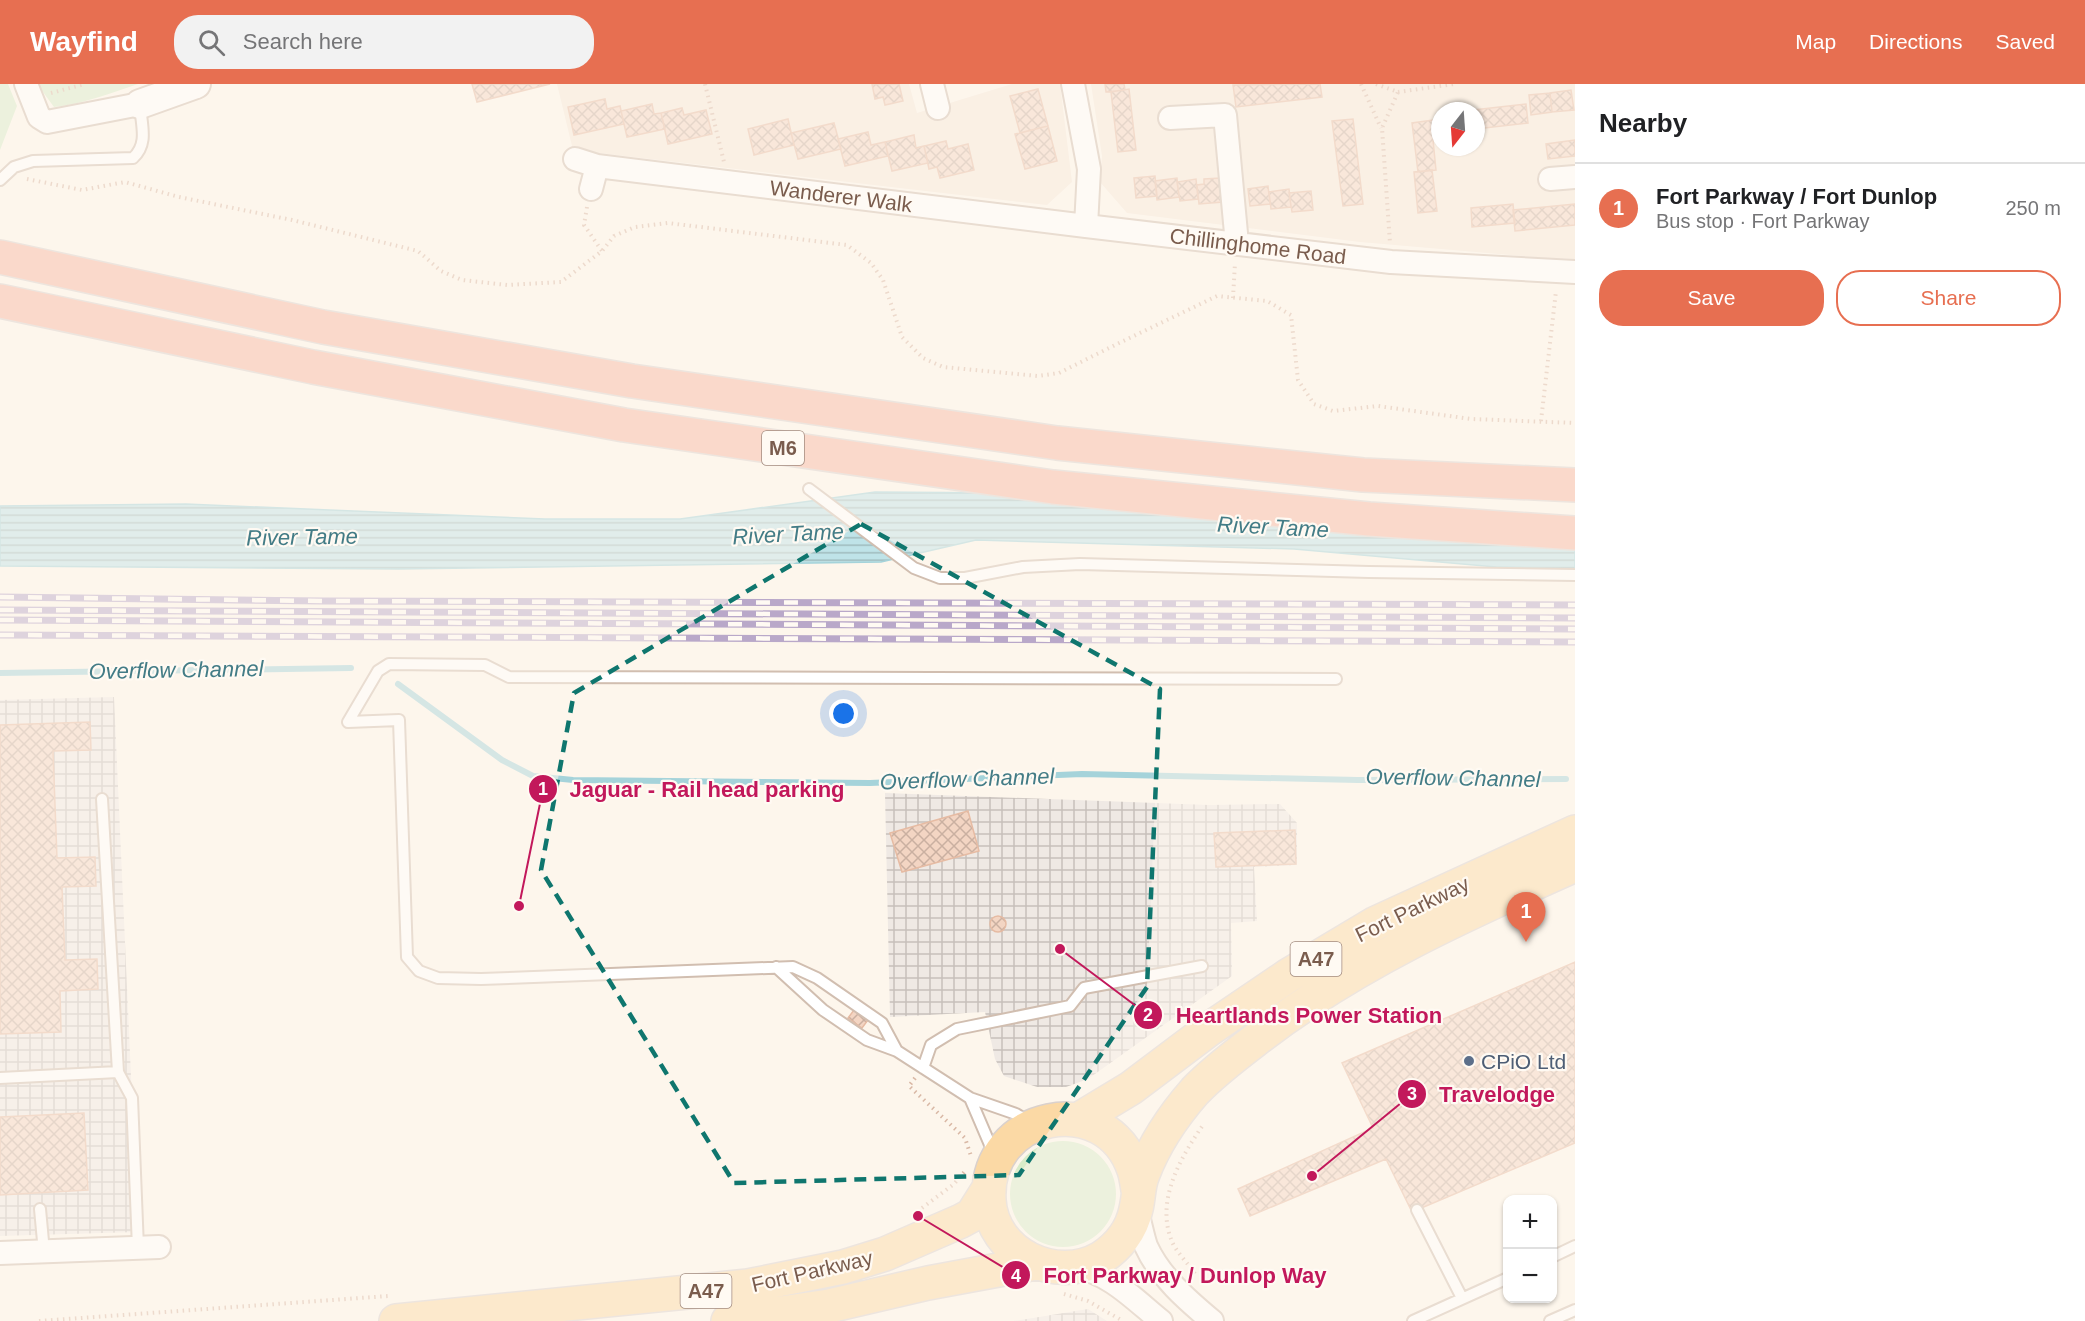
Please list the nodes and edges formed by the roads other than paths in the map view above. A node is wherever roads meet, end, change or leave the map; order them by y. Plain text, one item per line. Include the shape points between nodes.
1 (196, 84) edge
2 (932, 84) edge
3 (1073, 84) edge
4 (32, 100) edge
5 (140, 104) junction
6 (938, 108) dead end
7 (1170, 118) dead end
8 (1575, 177) edge
9 (2, 178) edge
10 (1550, 179) dead end
11 (591, 189) road end
12 (1086, 226) junction
13 (1237, 244) junction
14 (0, 257) edge
15 (1567, 272) edge
16 (0, 301) edge
17 (1575, 485) edge
18 (809, 489) dead end
19 (1575, 533) edge
20 (1575, 575) edge
21 (1336, 679) dead end
22 (102, 799) dead end
23 (1575, 832) edge
24 (1575, 865) edge
25 (1202, 966) dead end
26 (776, 967) junction
27 (897, 1051) junction
28 (923, 1068) junction
29 (118, 1072) junction
30 (0, 1078) edge
31 (970, 1098) junction
32 (1078, 1120) junction
33 (1034, 1125) junction
34 (993, 1173) junction
35 (1137, 1200) junction
36 (40, 1209) dead end
37 (1417, 1210) dead end
38 (1575, 1246) edge
39 (149, 1248) joint
40 (44, 1252) junction
41 (0, 1253) edge
42 (1557, 1255) edge
43 (1036, 1263) junction
44 (1067, 1280) junction
45 (1503, 1280) edge
46 (1462, 1298) junction
47 (396, 1308) edge
48 (1575, 1310) edge
49 (728, 1321) edge
50 (1161, 1321) edge
51 (1212, 1321) edge
52 (1413, 1321) edge
53 (1550, 1321) edge

1 - 5 street
2 - 6 street
3 - 12 street via 1089,169
4 - 5 street via 47,122 52,123
5 - 9 lane via 143,141 133,158 33,161 14,167
7 - 13 street via 1225,115
8 - 10 street
11 - 12 street, Wanderer Walk via 586,162
12 - 13 street, Chillinghome Road
13 - 15 street, Chillinghome Road via 1391,262
14 - 17 highway, M6 via 323,327 632,381 1010,436 1363,475
16 - 19 highway, M6 via 313,367 636,426 1053,487 1369,519
18 - 20 lane via 914,568 940,578 1080,564
21 - 26 lane via 509,677 485,665 389,664 378,671 348,722 399,720 407,957 419,971 438,978 481,979
22 - 29 lane
23 - 32 main road, Fort Parkway / A47 via 1376,923 1290,975 1131,1088
24 - 35 main road, Fort Parkway / A47 via 1396,949 1298,1008 1245,1048 1196,1090 1170,1124 1144,1172
25 - 28 lane via 1084,988 1070,1006 957,1029 931,1045
26 - 27 lane via 823,1010 867,1040
26 - 27 lane via 793,967 817,978 882,1023
27 - 28 lane
28 - 31 lane
29 - 30 lane
29 - 39 lane via 132,1098 136,1197
31 - 33 lane via 1016,1114
31 - 34 lane
32 - 33 main road, Fort Parkway / A47 via 1048,1120
32 - 35 main road, Fort Parkway / A47 via 1097,1126 1126,1153 1134,1171
33 - 34 main road, Fort Parkway / A47 via 1012,1138
34 - 43 main road, Fort Parkway / A47 via 989,1203 993,1219 1010,1245
34 - 47 main road, Fort Parkway / A47 via 972,1215 885,1254 843,1267 748,1286
35 - 44 main road, Fort Parkway / A47 via 1133,1221 1119,1243
35 - 51 street via 1147,1246 1178,1291
36 - 40 lane
37 - 46 lane
38 - 42 lane
39 - 40 street
40 - 41 street
43 - 44 main road, Fort Parkway / A47 via 1062,1268
43 - 49 main road, Fort Parkway / A47 via 829,1306
44 - 50 street via 1088,1269 1113,1282
45 - 46 lane
46 - 52 lane
48 - 53 lane

